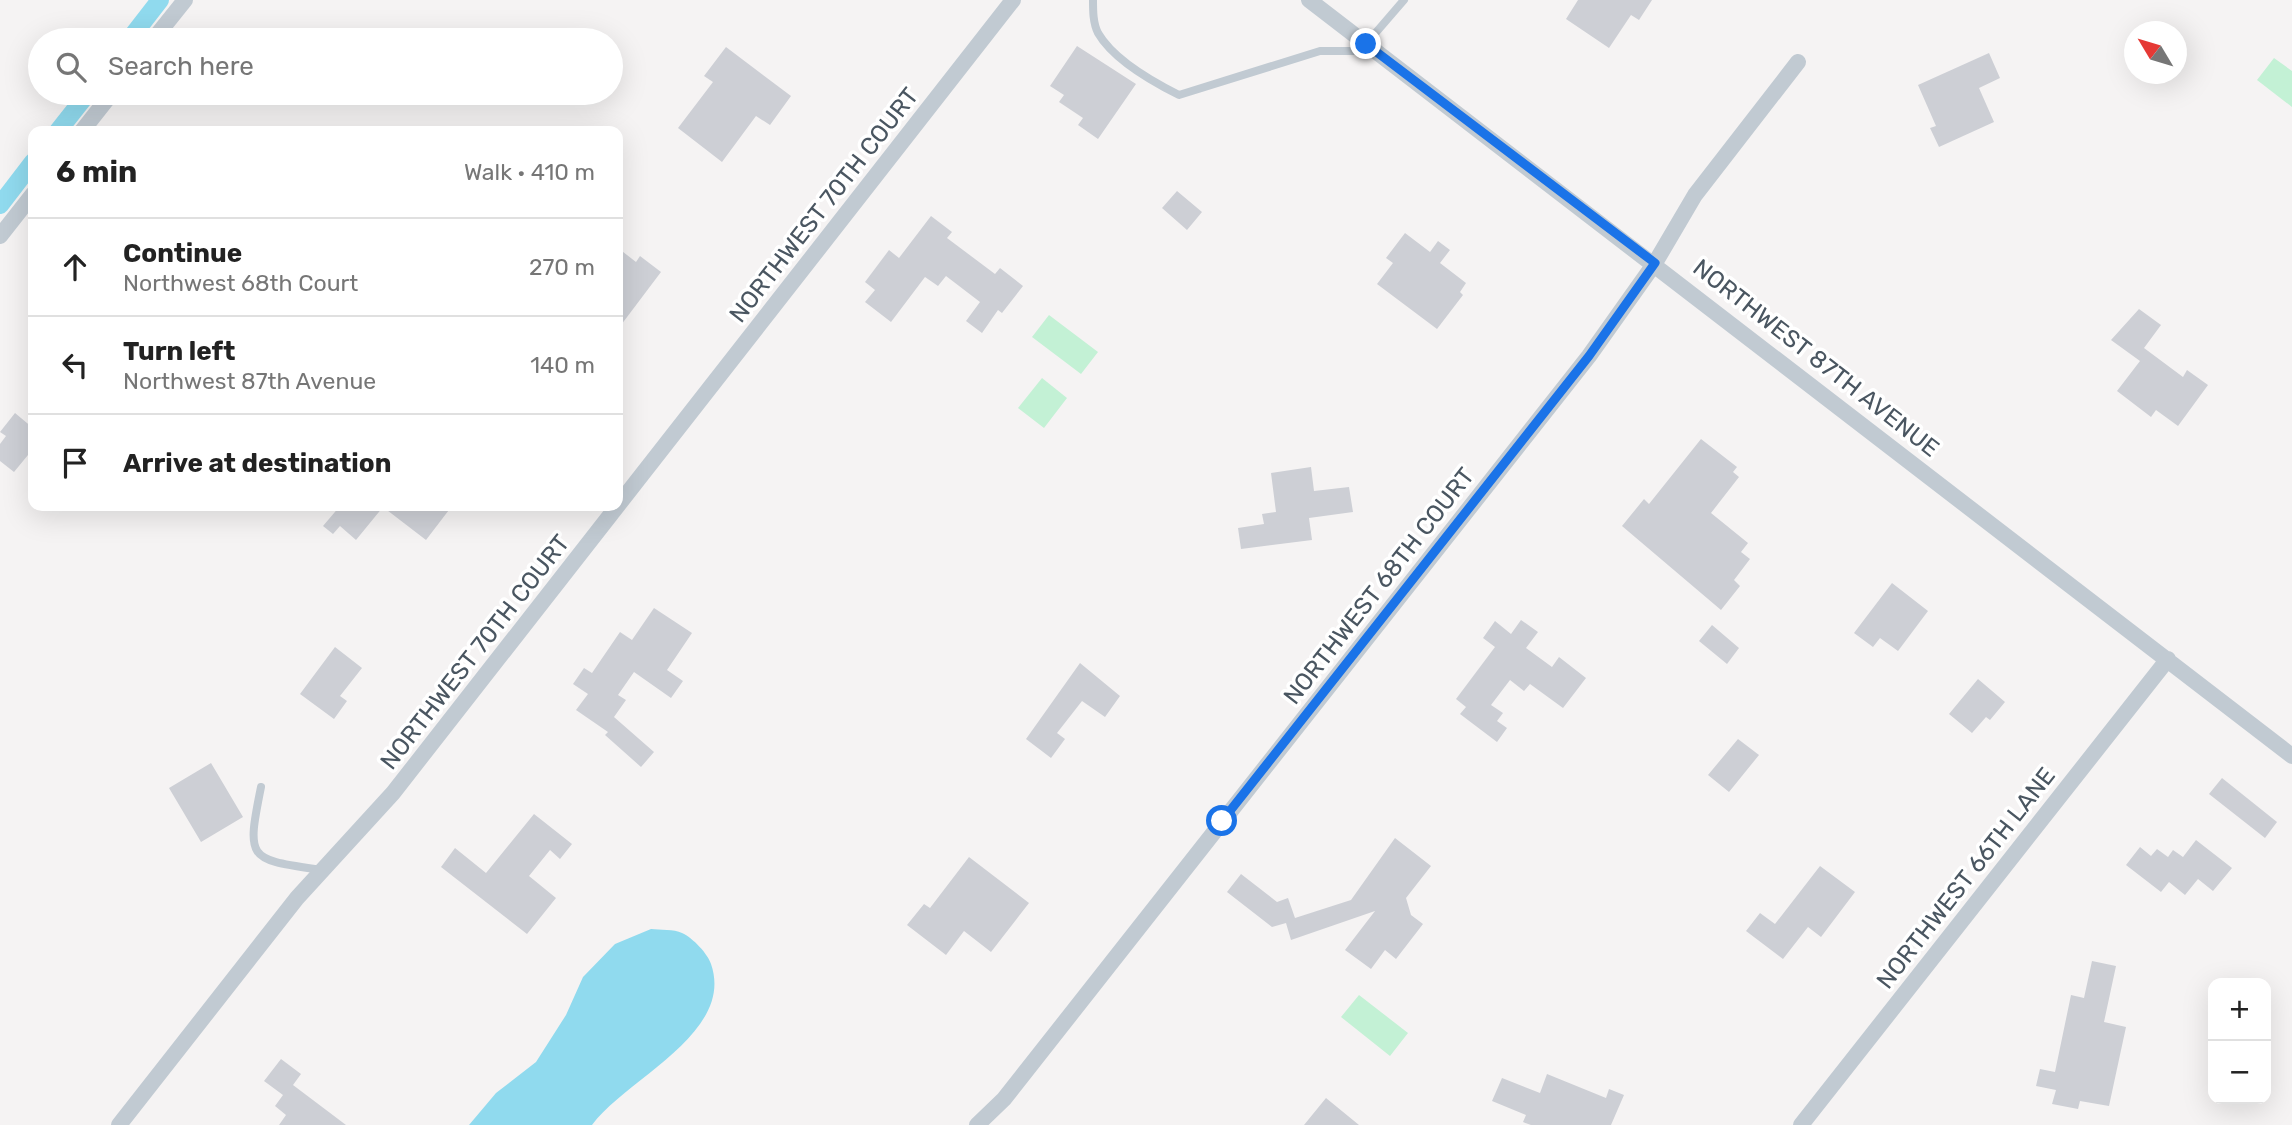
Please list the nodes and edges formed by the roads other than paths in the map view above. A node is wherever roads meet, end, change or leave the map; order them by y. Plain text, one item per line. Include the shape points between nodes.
1 (185, 0) edge
2 (1013, 0) edge
3 (1093, 0) edge
4 (1309, 0) edge
5 (1404, 0) edge
6 (163, 28) edge
7 (1366, 44) junction
8 (1798, 62) dead end
9 (103, 105) edge
10 (86, 126) edge
11 (28, 200) edge
12 (0, 236) edge
13 (1655, 263) junction
14 (623, 499) edge
15 (614, 511) edge
16 (2168, 659) junction
17 (2292, 756) edge
18 (261, 787) dead end
19 (321, 870) junction
20 (119, 1125) edge
21 (977, 1125) edge
22 (1801, 1125) edge

1 - 6 street
2 - 14 street, NORTHWEST 70TH COURT
3 - 7 lane via 1097,32 1107,45 1179,95 1321,51 1354,51
4 - 7 street, NORTHWEST 87TH AVENUE
5 - 7 lane
7 - 13 street, NORTHWEST 87TH AVENUE
8 - 13 street, NORTHWEST 68TH COURT via 1695,195
9 - 10 street
11 - 12 street
13 - 16 street, NORTHWEST 87TH AVENUE
13 - 21 street, NORTHWEST 68TH COURT via 1589,356 1004,1099
15 - 19 street, NORTHWEST 70TH COURT via 400,785
16 - 17 street, NORTHWEST 87TH AVENUE
16 - 22 street, NORTHWEST 66TH LANE
18 - 19 lane via 251,835 255,849 264,859
19 - 20 street, NORTHWEST 70TH COURT

